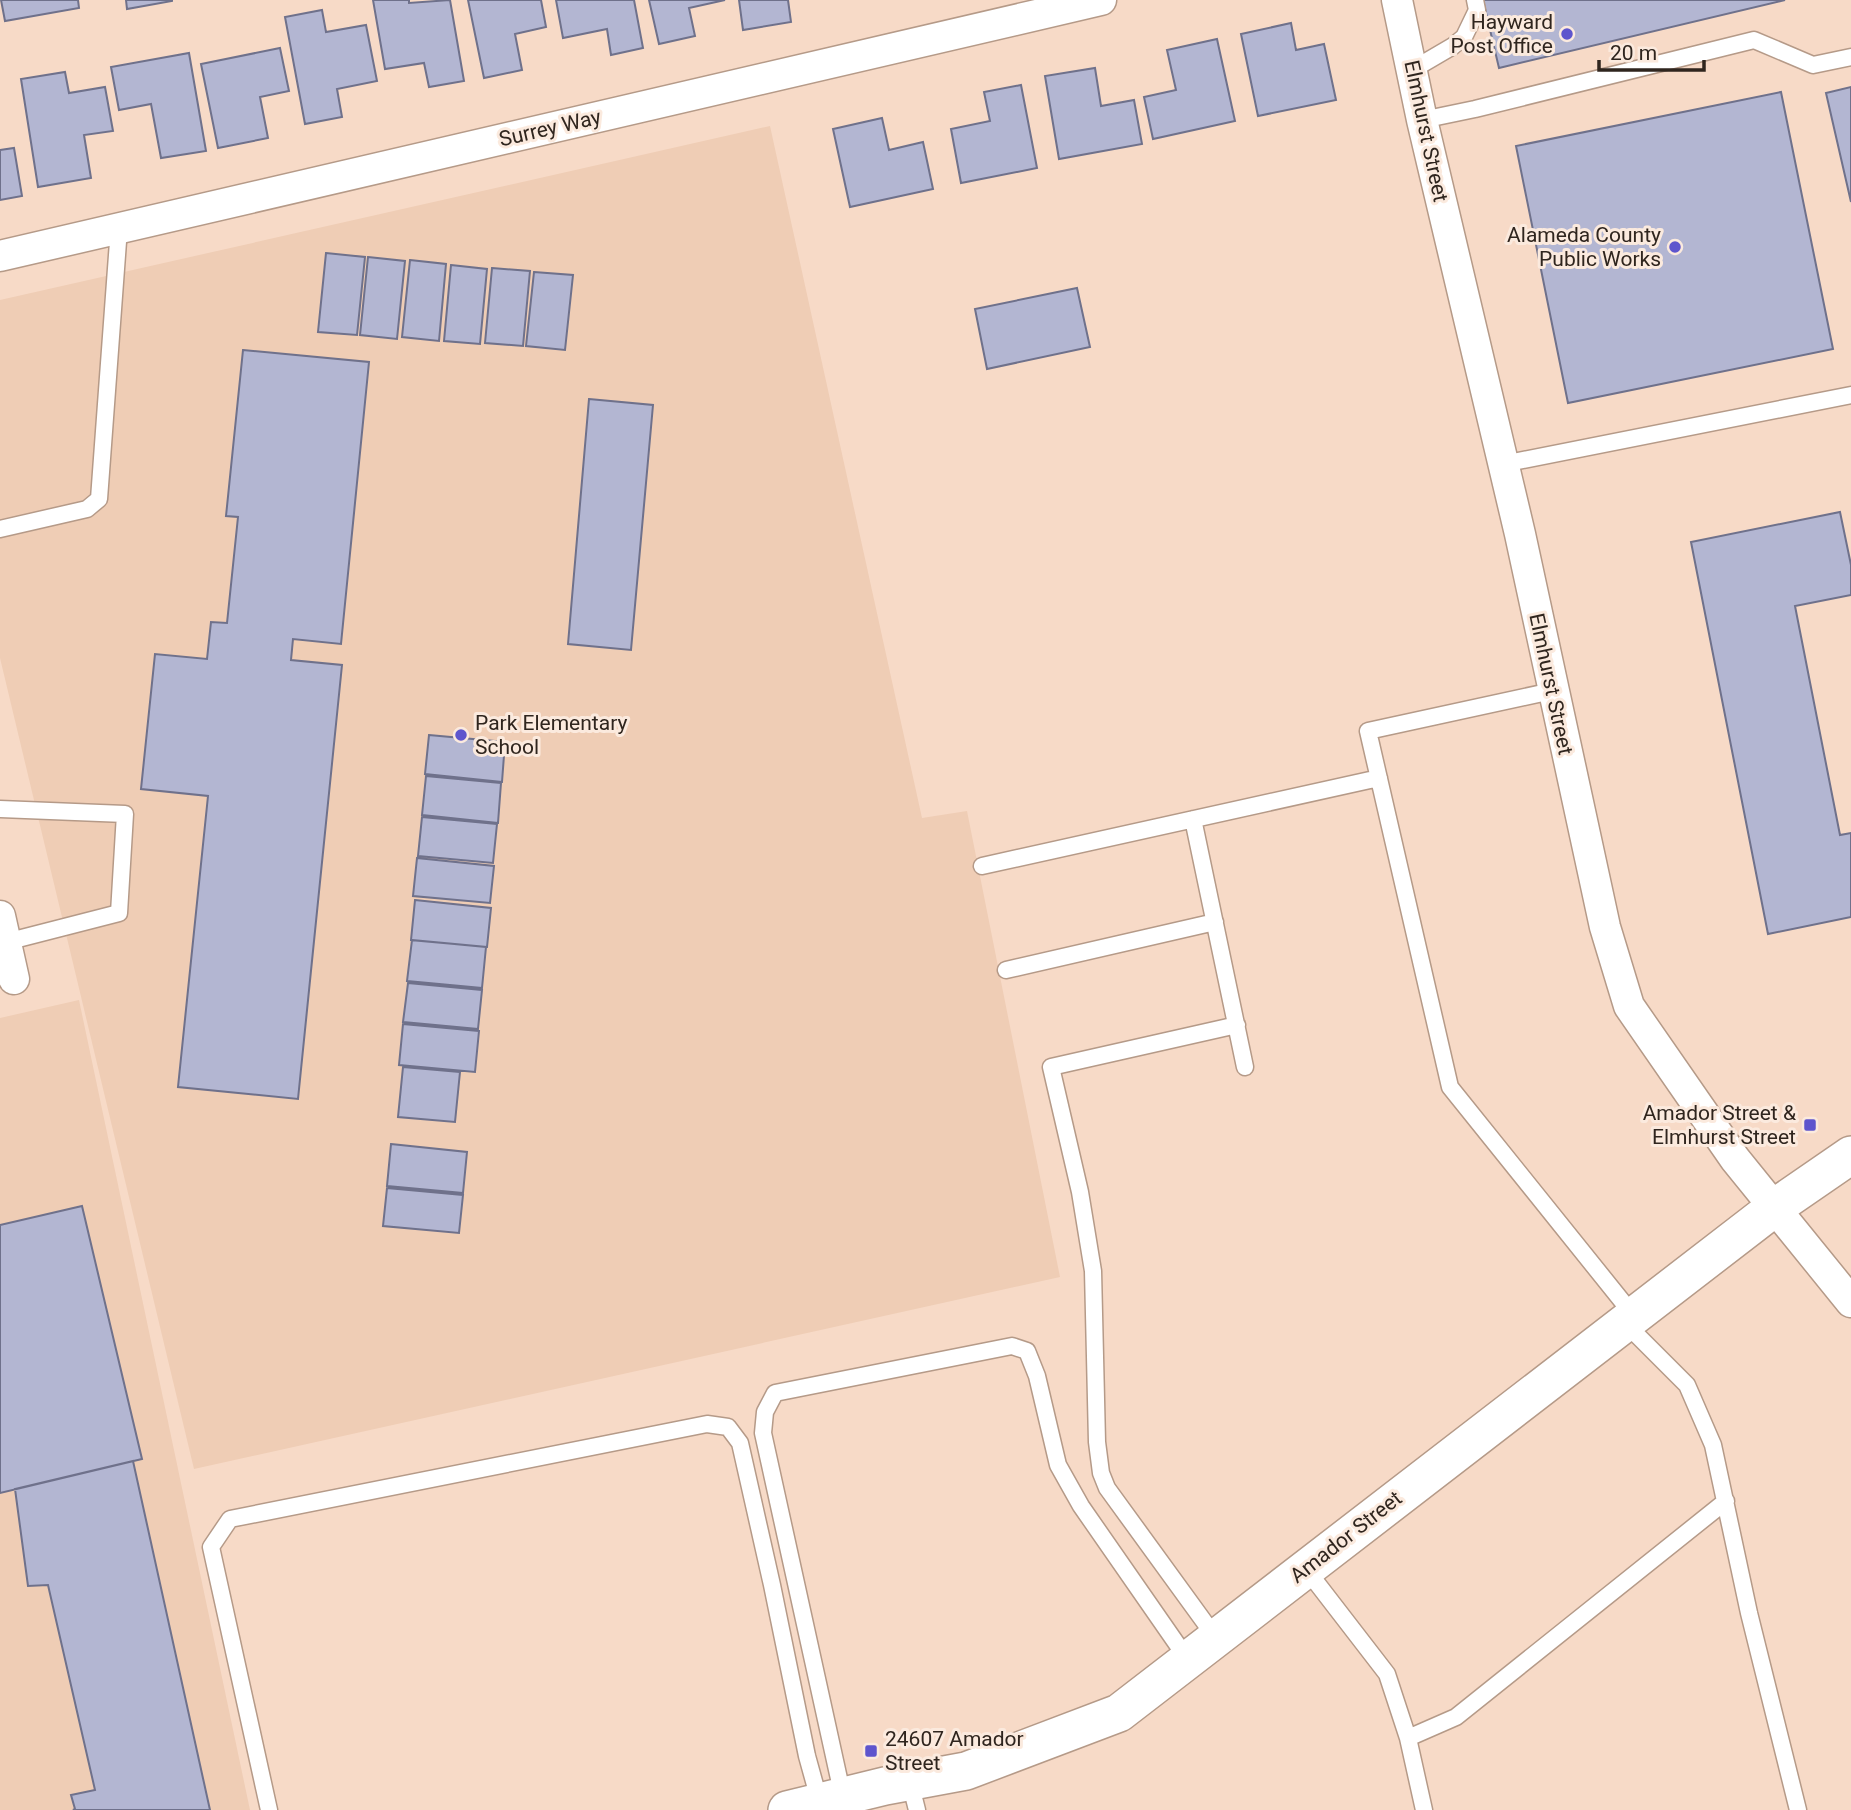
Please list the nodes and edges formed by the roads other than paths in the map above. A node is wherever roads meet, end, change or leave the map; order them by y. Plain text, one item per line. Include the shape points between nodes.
1 (1101, 0) edge
2 (1397, 0) edge
3 (1475, 0) edge
4 (1851, 57) edge
5 (1412, 70) junction
6 (1422, 120) junction
7 (119, 228) junction
8 (0, 256) edge
9 (1851, 395) edge
10 (1503, 464) junction
11 (0, 529) edge
12 (1552, 691) junction
13 (1379, 778) junction
14 (0, 809) edge
15 (1193, 819) junction
16 (982, 866) dead end
17 (1215, 922) junction
18 (3, 929) edge
19 (1006, 970) dead end
20 (14, 979) dead end
21 (1237, 1025) junction
22 (1245, 1067) dead end
23 (1851, 1155) edge
24 (1774, 1208) junction
25 (1851, 1302) edge
26 (1629, 1319) junction
27 (1726, 1501) junction
28 (1306, 1569) junction
29 (1202, 1649) junction
30 (1408, 1738) junction
31 (914, 1796) edge
32 (817, 1803) edge
33 (269, 1810) edge
34 (1424, 1810) edge
35 (1798, 1810) edge

1 - 7 street, Surrey Way
2 - 5 street, Elmhurst Street
3 - 5 lane via 1477,10 1464,37
4 - 6 lane via 1813,65 1754,40
5 - 6 street, Elmhurst Street
6 - 10 street, Elmhurst Street
7 - 8 street, Surrey Way
7 - 11 lane via 99,499 87,509
9 - 10 lane
10 - 12 street, Elmhurst Street
12 - 13 lane via 1368,731
12 - 24 street, Elmhurst Street via 1605,927 1629,1006
13 - 15 lane
13 - 26 lane via 1450,1087
14 - 18 lane via 125,814 119,913
15 - 16 lane
15 - 17 lane
17 - 19 lane
17 - 21 lane
18 - 20 street
21 - 22 lane
21 - 29 lane via 1051,1067 1093,1271 1101,1473
23 - 24 street, Amador Street
24 - 25 street, Elmhurst Street
24 - 26 street, Amador Street
26 - 27 lane via 1687,1385 1713,1445
26 - 28 street, Amador Street
27 - 30 lane via 1456,1717
27 - 35 lane
28 - 29 street, Amador Street
28 - 30 lane via 1387,1674
29 - 31 street, Amador Street via 1119,1713 966,1771
29 - 32 lane via 1081,1506 1058,1465 1027,1351 1012,1346 775,1393 765,1412 763,1433
30 - 34 lane
31 - 32 street, Amador Street
32 - 33 lane via 740,1443 728,1427 707,1424 230,1519 211,1547

